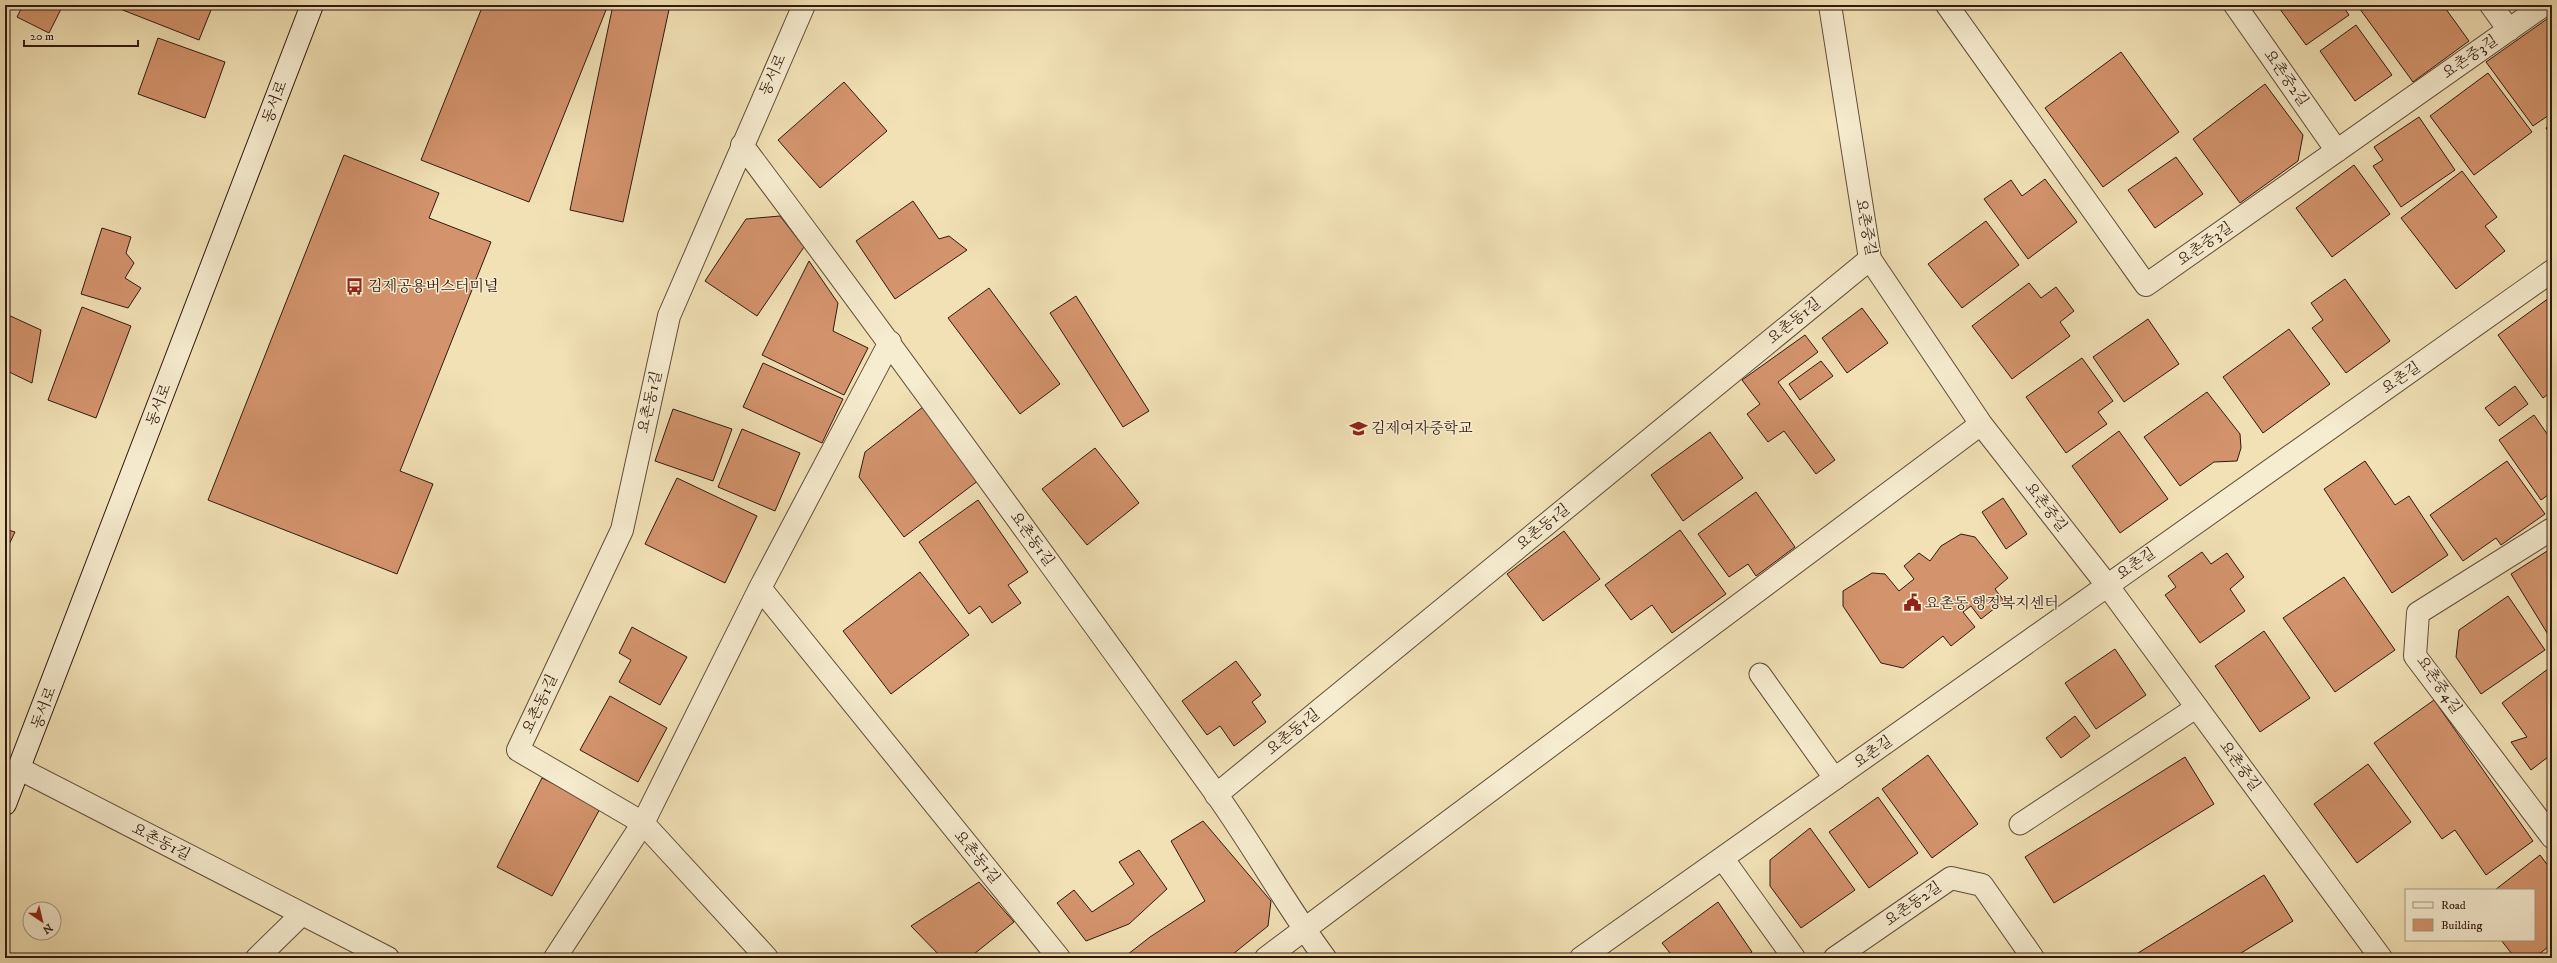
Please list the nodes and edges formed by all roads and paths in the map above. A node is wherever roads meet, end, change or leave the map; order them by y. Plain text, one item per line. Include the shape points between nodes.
1 (312, 5) edge
2 (804, 5) edge
3 (1830, 5) edge
4 (1947, 5) edge
5 (2235, 5) edge
6 (2491, 5) edge
7 (2544, 5) edge
8 (2509, 30) junction
9 (742, 146) junction
10 (2337, 151) junction
11 (1870, 259) junction
12 (2552, 271) edge
13 (890, 342) junction
14 (1981, 424) junction
15 (2552, 529) edge
16 (2108, 585) junction
17 (760, 588) junction
18 (1760, 674) dead end
19 (2197, 708) junction
20 (20, 769) junction
21 (1835, 779) junction
22 (1216, 794) junction
23 (5, 804) edge
24 (643, 823) junction
25 (2020, 824) dead end
26 (2552, 837) edge
27 (1723, 859) junction
28 (302, 914) junction
29 (1304, 930) junction
30 (257, 958) edge
31 (388, 958) edge
32 (555, 958) edge
33 (767, 958) edge
34 (1059, 958) edge
35 (1266, 958) edge
36 (1325, 958) edge
37 (1581, 958) edge
38 (1794, 958) edge
39 (1836, 958) edge
40 (2033, 958) edge
41 (2381, 958) edge

1 - 20 street, 동서로
2 - 9 street, 동서로
3 - 11 street, 요촌중길
4 - 10 street, 요촌중3길 via 2146,285
5 - 10 street, 요촌중2길
6 - 8 street
7 - 8 street, 요촌중3길
8 - 10 street, 요촌중3길
9 - 13 street, 요촌동1길
9 - 24 street, 요촌동1길 via 670,316 622,530 518,750
11 - 14 street, 요촌중길
11 - 22 street, 요촌동1길
12 - 16 street, 요촌길
13 - 17 street
13 - 22 street, 요촌동1길
14 - 16 street, 요촌중길
14 - 29 street
15 - 26 street, 요촌중4길 via 2418,614 2415,656
16 - 19 street, 요촌중길
16 - 21 street, 요촌길
17 - 24 street
17 - 34 street, 요촌동1길
18 - 21 lane
19 - 25 lane
19 - 41 street, 요촌중길
20 - 23 street, 동서로
20 - 28 street, 요촌동1길
21 - 27 street, 요촌길
22 - 29 street, 요촌동1길
24 - 32 street
24 - 33 street, 요촌동1길
27 - 37 street, 요촌길
27 - 38 street
28 - 30 street
28 - 31 street, 요촌동1길
29 - 35 street
29 - 36 street, 요촌동1길
39 - 40 street, 요촌동2길 via 1951,878 1982,886

